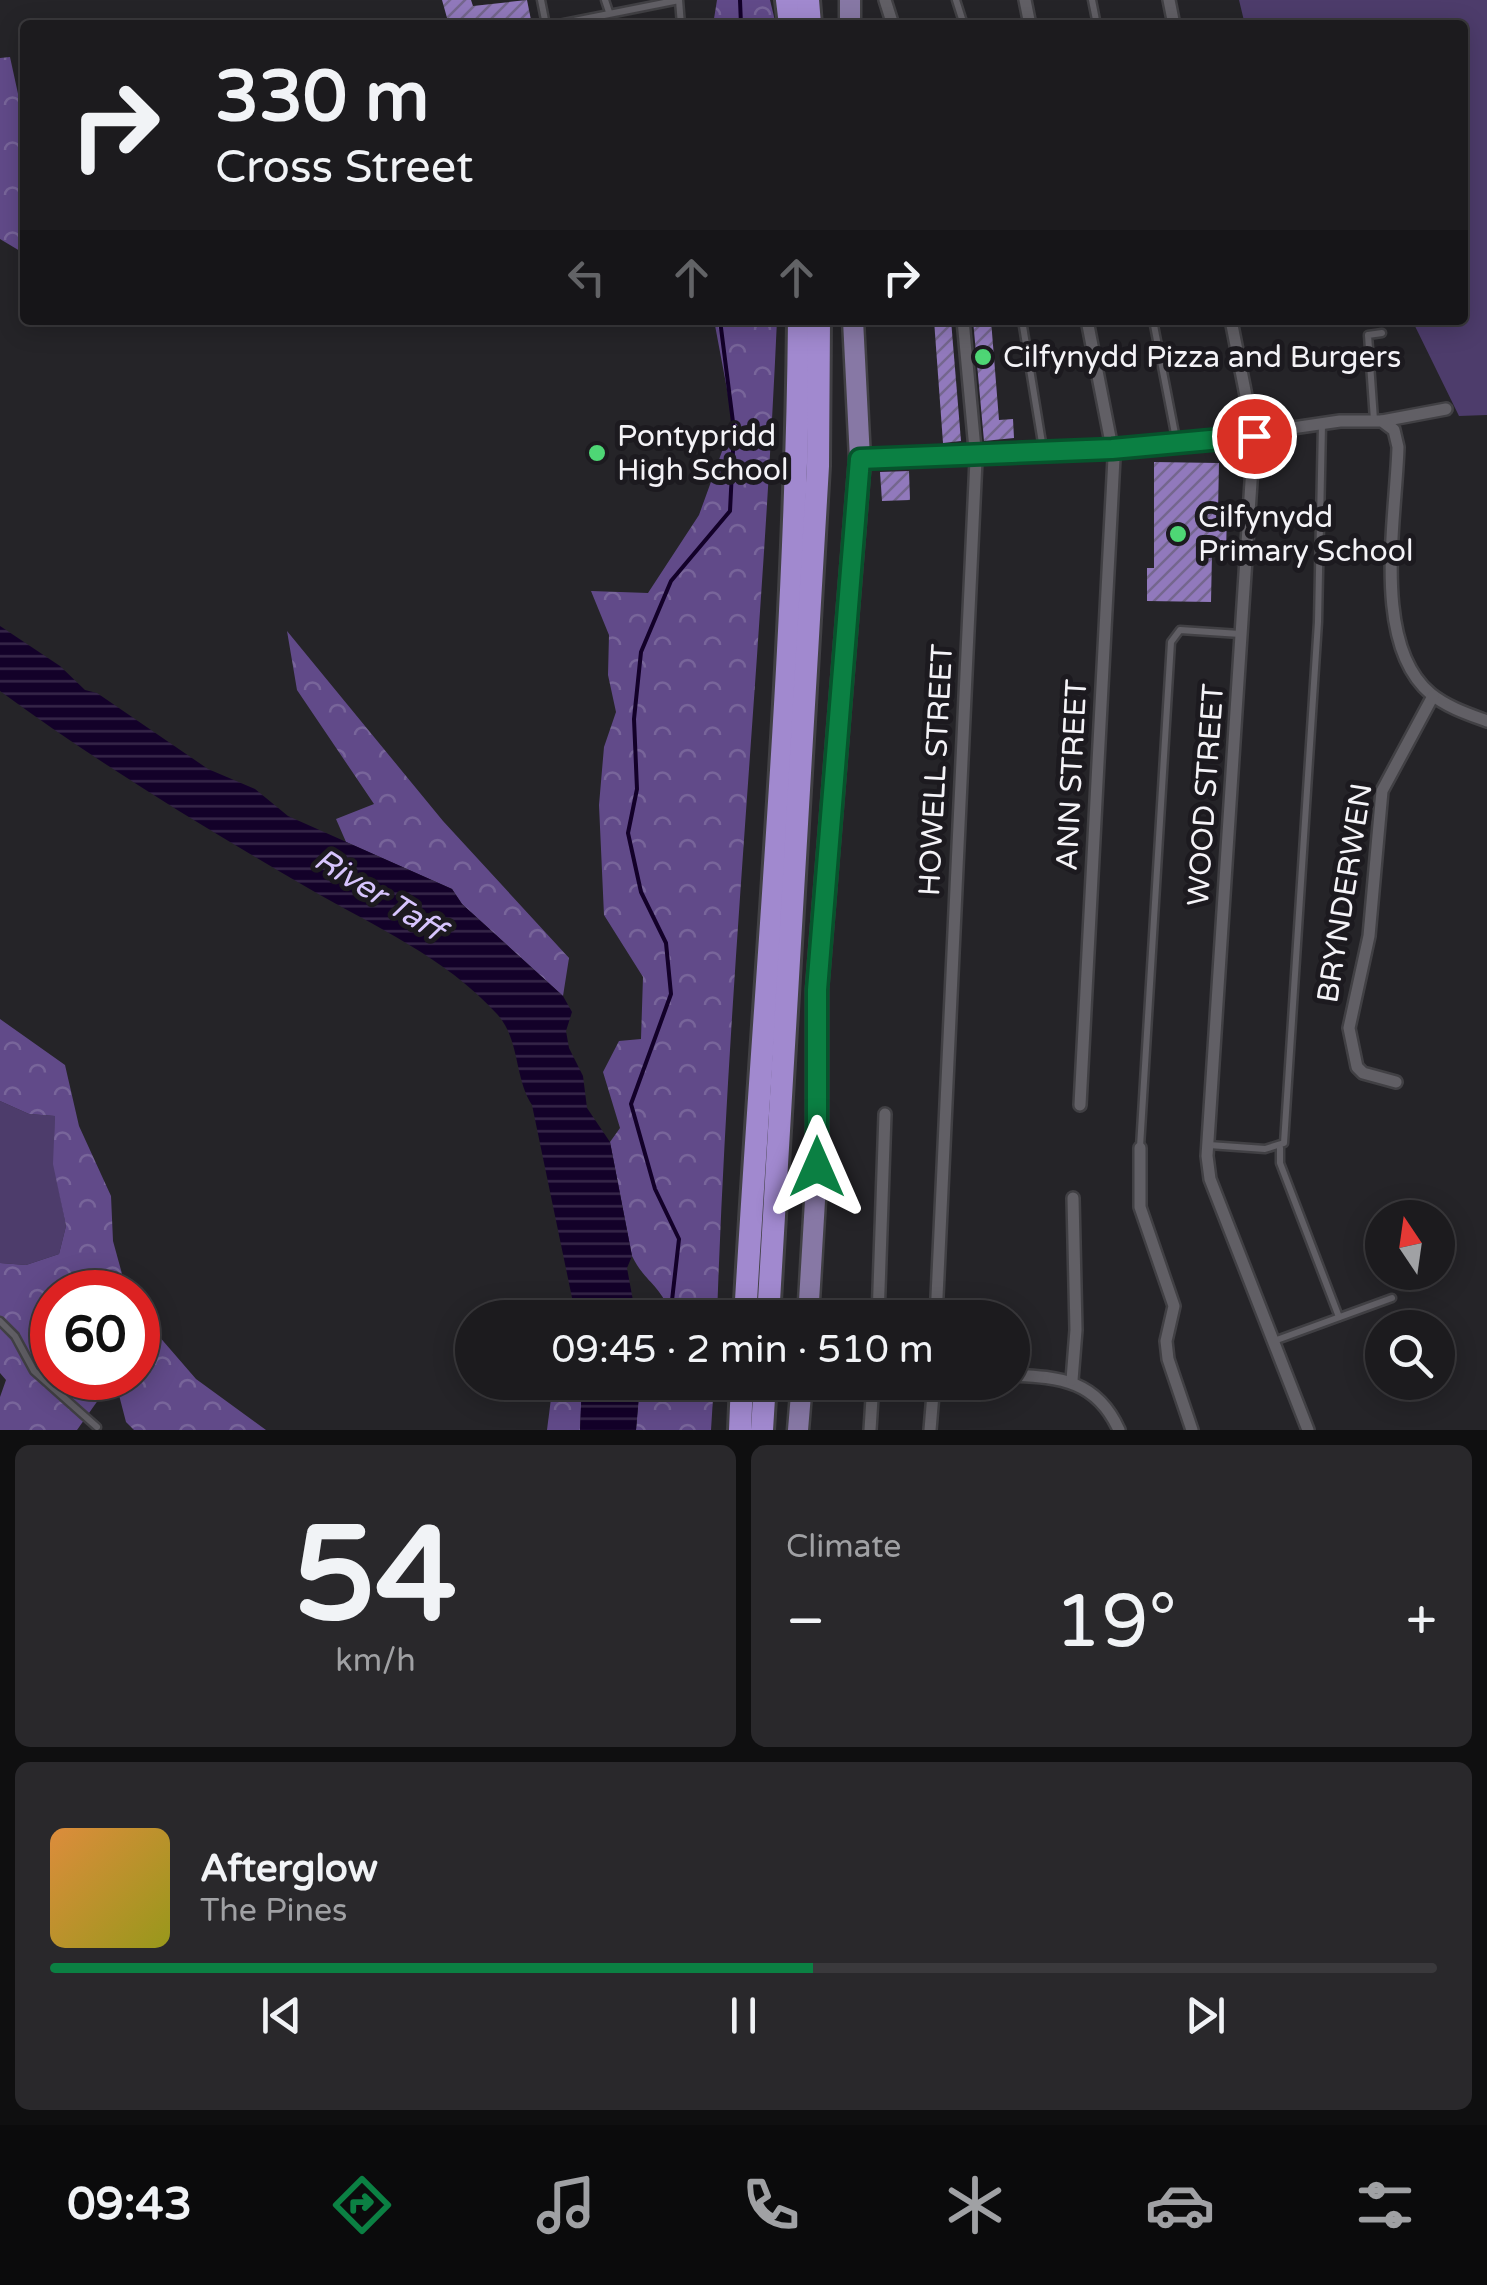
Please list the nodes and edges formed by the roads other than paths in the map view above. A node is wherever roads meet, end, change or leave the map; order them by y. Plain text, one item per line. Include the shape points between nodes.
1 (604, 0) edge
2 (608, 12) junction
3 (575, 20) edge
4 (681, 20) edge
5 (798, 325) edge
6 (819, 325) edge
7 (854, 325) edge
8 (963, 325) edge
9 (1023, 325) edge
10 (1089, 325) edge
11 (1154, 325) edge
12 (1232, 325) edge
13 (1382, 333) dead end
14 (1446, 410) dead end
15 (1374, 421) junction
16 (1322, 423) junction
17 (1254, 436) junction
18 (1177, 445) junction
19 (1112, 449) junction
20 (1044, 450) junction
21 (975, 451) junction
22 (860, 459) junction
23 (1241, 634) junction
24 (1433, 696) junction
25 (1487, 721) edge
26 (1396, 1082) dead end
27 (1080, 1105) dead end
28 (886, 1114) dead end
29 (1140, 1148) joint
30 (1280, 1148) junction
31 (1208, 1151) junction
32 (1073, 1198) dead end
33 (1392, 1298) dead end
34 (746, 1300) edge
35 (769, 1300) edge
36 (809, 1300) edge
37 (879, 1300) edge
38 (937, 1300) edge
39 (1339, 1317) junction
40 (0, 1322) edge
41 (1273, 1341) junction
42 (1030, 1377) edge
43 (1072, 1380) junction
44 (741, 1400) edge
45 (764, 1400) edge
46 (800, 1400) edge
47 (872, 1400) edge
48 (932, 1400) edge
49 (97, 1427) dead end
50 (740, 1430) edge
51 (762, 1430) edge
52 (798, 1430) edge
53 (870, 1430) edge
54 (930, 1430) edge
55 (1119, 1430) edge
56 (1192, 1430) edge
57 (1308, 1430) edge

1 - 2 lane
2 - 3 lane
2 - 4 lane via 680,0
5 - 34 highway via 782,770
6 - 35 highway via 818,466
7 - 22 main road
8 - 21 street, HOWELL STREET
9 - 20 lane
10 - 19 street, ANN STREET
11 - 18 lane
12 - 17 street, WOOD STREET
13 - 15 lane via 1368,335
14 - 15 street
15 - 16 street
15 - 24 street via 1394,430 1398,447 1395,627 1404,661
16 - 17 street
16 - 30 lane via 1315,684
17 - 18 street
17 - 23 street, WOOD STREET
18 - 19 street
19 - 20 street
19 - 27 street, ANN STREET
20 - 21 street
21 - 22 street
21 - 38 street, HOWELL STREET
22 - 36 main road via 817,990
23 - 29 lane via 1180,630 1171,642
23 - 31 street, WOOD STREET
24 - 25 street
24 - 26 street, BRYNDERWEN via 1382,791 1369,936 1350,1028 1363,1073
28 - 37 street
29 - 56 street via 1140,1207 1174,1306 1168,1359
30 - 31 lane
30 - 39 lane
31 - 41 street, WOOD STREET via 1210,1180
32 - 43 street
33 - 39 lane
39 - 41 lane
40 - 49 lane via 34,1371
41 - 57 street, WOOD STREET
42 - 43 street
43 - 55 street via 1089,1390
44 - 50 highway
45 - 51 highway
46 - 52 main road
47 - 53 street
48 - 54 street

